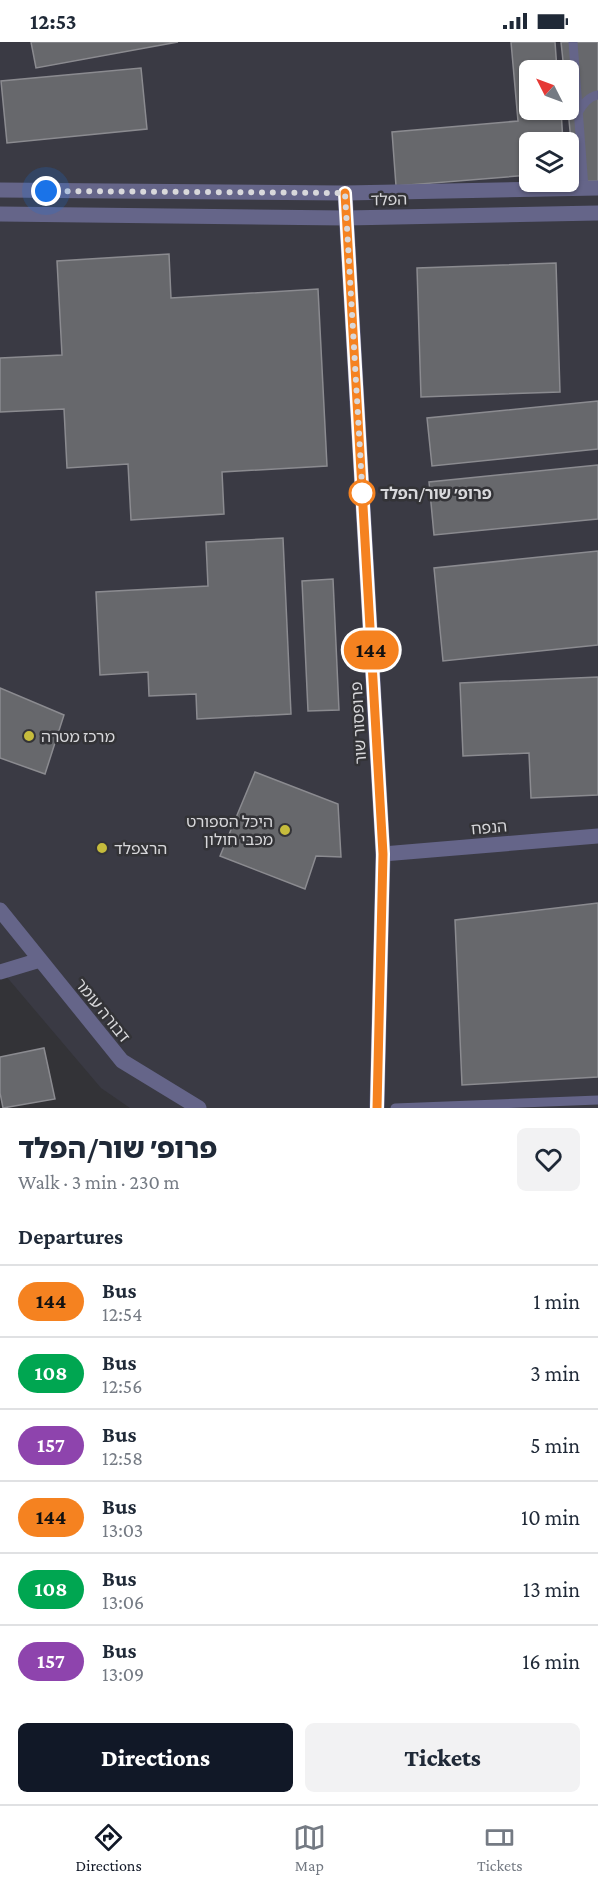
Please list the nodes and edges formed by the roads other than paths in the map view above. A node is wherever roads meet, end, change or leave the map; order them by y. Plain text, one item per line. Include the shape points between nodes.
1 (573, 42) edge
2 (574, 60) edge
3 (598, 95) edge
4 (579, 111) edge
5 (579, 119) edge
6 (591, 188) edge
7 (0, 190) edge
8 (345, 193) junction
9 (0, 213) edge
10 (598, 213) edge
11 (346, 218) junction
12 (598, 836) edge
13 (383, 854) junction
14 (0, 910) edge
15 (40, 960) junction
16 (0, 972) edge
17 (598, 1100) edge
18 (459, 1107) edge
19 (199, 1108) edge
20 (377, 1108) edge
21 (395, 1108) edge

1 - 2 lane
3 - 4 lane via 584,103
5 - 6 lane
6 - 8 street, הפלד
7 - 8 street, הפלד
8 - 11 street, פרופסור שור
9 - 11 street, הפלד
10 - 11 street, הפלד
11 - 13 street, פרופסור שור
12 - 13 street, הנפח
13 - 20 street, פרופסור שור
14 - 15 street, דבורה עומר
15 - 16 street
15 - 19 street, דבורה עומר via 122,1061
17 - 18 lane
18 - 21 lane

